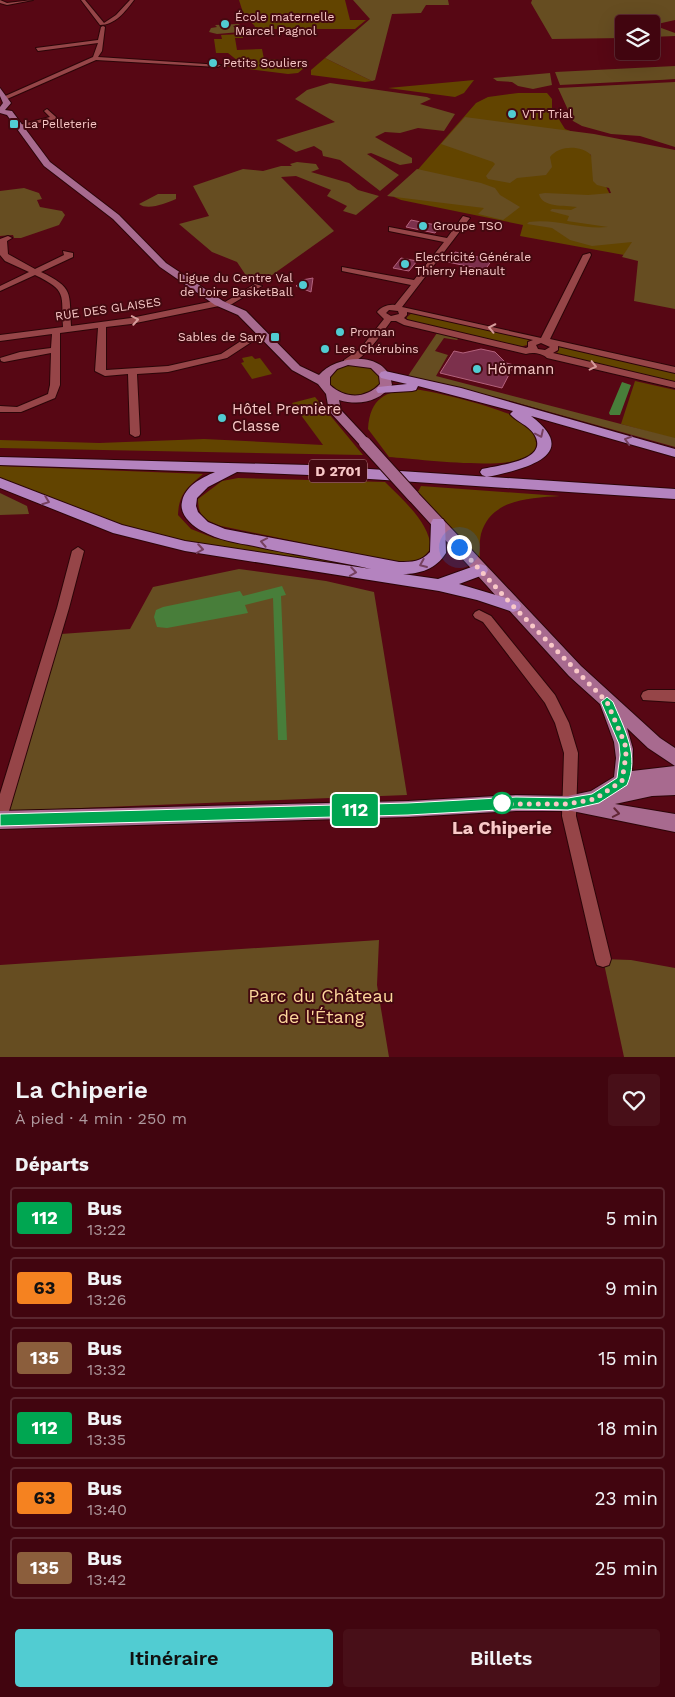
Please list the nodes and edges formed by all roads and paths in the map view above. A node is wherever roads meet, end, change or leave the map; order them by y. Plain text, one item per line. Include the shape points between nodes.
1 (30, 0) edge
2 (83, 0) edge
3 (132, 0) edge
4 (0, 1) edge
5 (104, 25) junction
6 (100, 41) junction
7 (38, 49) dead end
8 (95, 58) junction
9 (218, 65) dead end
10 (0, 90) edge
11 (5, 98) junction
12 (0, 111) edge
13 (47, 111) dead end
14 (55, 117) junction
15 (61, 122) dead end
16 (18, 126) junction
17 (466, 218) dead end
18 (392, 230) dead end
19 (8, 238) dead end
20 (449, 241) junction
21 (66, 253) dead end
22 (587, 255) dead end
23 (345, 269) dead end
24 (35, 272) junction
25 (416, 284) junction
26 (258, 286) dead end
27 (0, 289) edge
28 (222, 302) junction
29 (396, 313) junction
30 (102, 324) junction
31 (67, 328) junction
32 (56, 330) junction
33 (262, 331) junction
34 (0, 338) edge
35 (542, 343) junction
36 (57, 350) junction
37 (363, 351) junction
38 (547, 353) junction
39 (4, 359) dead end
40 (347, 362) junction
41 (367, 364) junction
42 (296, 368) junction
43 (328, 370) junction
44 (675, 370) edge
45 (132, 371) junction
46 (386, 375) junction
47 (323, 382) junction
48 (675, 385) edge
49 (382, 390) junction
50 (332, 393) junction
51 (352, 399) junction
52 (0, 409) edge
53 (340, 416) junction
54 (135, 434) dead end
55 (0, 452) edge
56 (675, 453) edge
57 (0, 461) edge
58 (242, 468) junction
59 (487, 472) junction
60 (0, 483) edge
61 (675, 485) edge
62 (675, 494) edge
63 (438, 523) junction
64 (78, 551) dead end
65 (480, 570) junction
66 (439, 585) junction
67 (513, 606) junction
68 (479, 615) dead end
69 (648, 696) dead end
70 (675, 696) edge
71 (607, 702) junction
72 (675, 758) edge
73 (675, 774) edge
74 (622, 781) junction
75 (675, 787) edge
76 (595, 799) junction
77 (568, 804) junction
78 (0, 819) edge
79 (675, 823) edge
80 (603, 959) dead end

1 - 4 street via 7,4
2 - 5 street
3 - 5 street via 118,16
5 - 6 street
6 - 7 street
6 - 8 street
8 - 9 street
8 - 11 street
10 - 11 main road
11 - 12 main road via 6,104
12 - 16 main road via 8,113
13 - 14 street
14 - 15 street
14 - 16 street
16 - 28 main road via 49,166 116,217 163,265
17 - 20 street
18 - 20 street
19 - 24 street via 3,240 4,255
20 - 25 street
21 - 24 street via 70,255
22 - 35 street
23 - 25 street
24 - 27 street
24 - 31 street via 58,283 64,290
25 - 29 street
26 - 28 street, RUE DES GLAISES
30 -> 28 street, RUE DES GLAISES
28 - 33 main road via 236,309
35 -> 29 street via 537,338
29 - 35 street via 404,322 526,351
29 - 37 street
30 - 31 street, RUE DES GLAISES
30 - 45 street via 100,371
31 - 32 street, RUE DES GLAISES
32 - 34 street, RUE DES GLAISES
32 - 36 street
33 - 42 main road
33 - 45 street via 224,356 168,369
35 - 38 street via 538,352
35 - 38 street via 554,351
35 - 44 street via 558,343
36 - 39 street
36 - 52 street via 52,396 18,410
37 - 40 street
37 - 41 street
38 -> 48 street
40 - 41 main road
40 - 43 main road
41 - 46 main road
42 - 43 main road
42 - 47 main road
43 - 47 main road
45 - 54 street
46 - 49 main road via 386,385
56 -> 46 highway via 457,391
47 - 50 main road
49 - 51 main road via 370,397
49 -> 59 highway via 417,387 455,394 509,410 539,429 544,443 536,458
50 - 51 main road
50 - 53 main road via 333,407
51 - 53 main road via 342,407
53 - 63 main road, bridge
55 - 59 highway, D 2701 via 301,460
57 - 58 highway, D 2701
58 - 62 highway, D 2701 via 400,474
63 -> 58 highway via 438,553 416,567 403,568 228,535 199,523 188,504 195,489 215,475
59 - 61 highway, D 2701
60 -> 66 highway via 118,529 185,546
63 - 65 main road
64 - 78 street
65 - 66 highway
65 - 67 main road
66 - 67 highway
67 - 71 main road
68 - 77 street via 487,619 544,692 562,722 571,753
69 - 70 street
71 - 72 main road
71 - 74 main road via 625,744
73 - 74 main road
74 - 76 main road
75 - 76 main road
76 - 77 main road
77 - 78 main road
77 -> 79 main road
77 - 80 street

